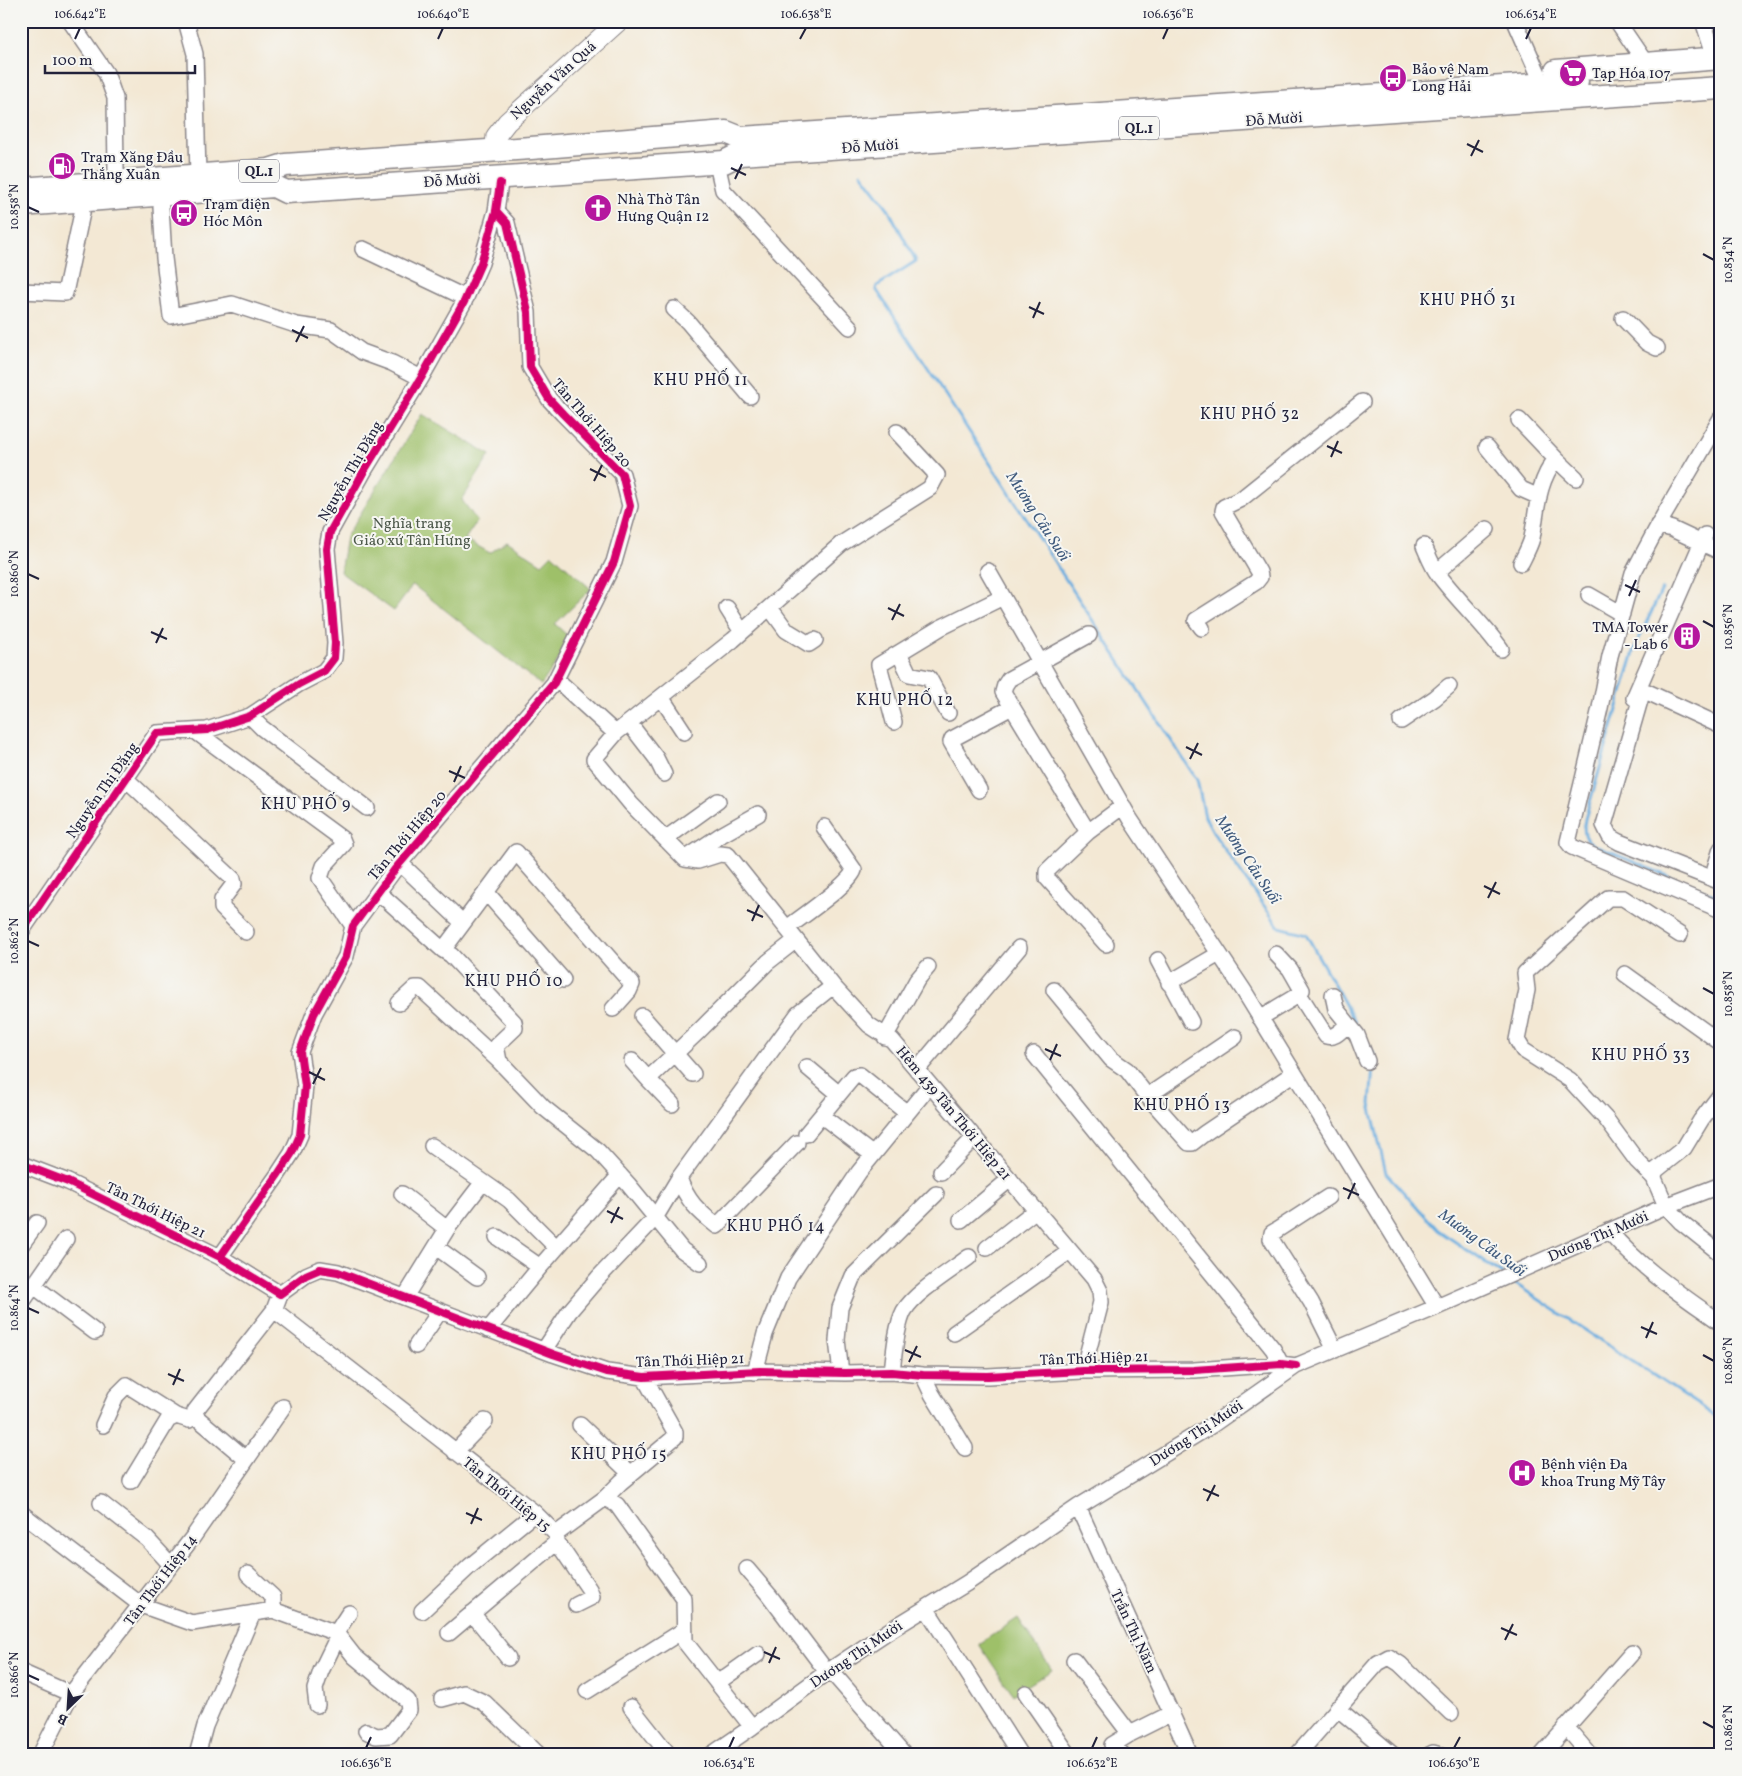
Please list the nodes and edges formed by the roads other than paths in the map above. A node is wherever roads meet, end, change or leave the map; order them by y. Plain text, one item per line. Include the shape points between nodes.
1 (70, 21) edge
2 (186, 21) edge
3 (619, 21) edge
4 (1515, 21) edge
5 (1617, 21) edge
6 (1703, 21) edge
7 (1719, 63) edge
8 (1647, 65) junction
9 (1538, 73) junction
10 (1721, 88) edge
11 (1721, 100) edge
12 (1187, 103) junction
13 (495, 147) junction
14 (718, 168) junction
15 (197, 170) junction
16 (116, 171) junction
17 (21, 177) edge
18 (500, 180) junction
19 (21, 189) edge
20 (21, 205) edge
21 (161, 207) junction
22 (496, 211) junction
23 (82, 212) junction
24 (21, 217) edge
25 (363, 249) dead end
26 (21, 291) edge
27 (466, 298) junction
28 (674, 309) dead end
29 (1623, 318) dead end
30 (850, 327) dead end
31 (1658, 348) dead end
32 (421, 378) junction
33 (750, 396) dead end
34 (1362, 402) dead end
35 (1721, 418) edge
36 (1519, 420) dead end
37 (897, 432) dead end
38 (1487, 448) dead end
39 (1556, 459) junction
40 (1576, 478) dead end
41 (1538, 497) junction
42 (1661, 520) junction
43 (1487, 529) dead end
44 (1703, 539) junction
45 (1721, 542) edge
46 (1424, 546) dead end
47 (1721, 552) edge
48 (1521, 563) dead end
49 (988, 571) dead end
50 (1437, 572) junction
51 (1589, 596) dead end
52 (1003, 597) junction
53 (727, 608) dead end
54 (770, 608) junction
55 (1622, 614) junction
56 (1202, 628) dead end
57 (742, 632) junction
58 (1089, 635) dead end
59 (815, 640) dead end
60 (1501, 649) dead end
61 (899, 653) junction
62 (1040, 661) junction
63 (556, 678) junction
64 (1449, 686) dead end
65 (661, 697) junction
66 (1012, 707) junction
67 (1628, 712) dead end
68 (948, 713) dead end
69 (250, 716) junction
70 (1401, 721) dead end
71 (894, 722) dead end
72 (1721, 726) edge
73 (623, 728) junction
74 (195, 731) junction
75 (684, 732) dead end
76 (664, 774) dead end
77 (126, 779) junction
78 (979, 790) dead end
79 (718, 802) dead end
80 (1123, 806) junction
81 (367, 808) dead end
82 (758, 814) dead end
83 (824, 827) dead end
84 (1088, 832) junction
85 (665, 839) junction
86 (1721, 848) edge
87 (685, 859) junction
88 (400, 863) junction
89 (1716, 880) edge
90 (378, 892) junction
91 (486, 892) junction
92 (1721, 910) edge
93 (463, 923) junction
94 (353, 926) junction
95 (21, 932) edge
96 (246, 932) dead end
97 (791, 934) junction
98 (1680, 935) dead end
99 (1106, 944) dead end
100 (1019, 948) dead end
101 (443, 950) junction
102 (1219, 954) junction
103 (1276, 954) dead end
104 (1158, 960) dead end
105 (928, 967) dead end
106 (1625, 974) dead end
107 (563, 980) dead end
108 (1169, 982) junction
109 (833, 986) junction
110 (1054, 990) dead end
111 (1299, 994) junction
112 (1333, 995) dead end
113 (399, 1003) dead end
114 (613, 1009) dead end
115 (642, 1016) dead end
116 (1260, 1018) junction
117 (1191, 1022) dead end
118 (1347, 1025) junction
119 (885, 1037) junction
120 (1235, 1037) dead end
121 (1721, 1043) edge
122 (675, 1054) junction
123 (1034, 1054) dead end
124 (499, 1061) junction
125 (632, 1061) dead end
126 (1367, 1062) dead end
127 (807, 1067) dead end
128 (917, 1070) junction
129 (1294, 1073) junction
130 (693, 1074) dead end
131 (648, 1079) junction
132 (930, 1085) junction
133 (839, 1094) junction
134 (1721, 1094) edge
135 (1151, 1100) junction
136 (672, 1104) dead end
137 (907, 1113) junction
138 (822, 1116) junction
139 (974, 1137) junction
140 (432, 1146) dead end
141 (873, 1155) junction
142 (21, 1164) edge
143 (941, 1172) dead end
144 (620, 1175) junction
145 (679, 1178) junction
146 (1654, 1178) junction
147 (1010, 1179) junction
148 (483, 1182) junction
149 (1721, 1185) edge
150 (402, 1194) dead end
151 (936, 1194) dead end
152 (1328, 1197) dead end
153 (1666, 1206) junction
154 (1036, 1210) junction
155 (655, 1218) junction
156 (960, 1220) dead end
157 (37, 1223) dead end
158 (447, 1229) junction
159 (1609, 1231) junction
160 (497, 1237) dead end
161 (66, 1239) dead end
162 (21, 1245) edge
163 (436, 1247) junction
164 (556, 1247) junction
165 (987, 1248) dead end
166 (1070, 1251) junction
167 (1721, 1254) edge
168 (220, 1257) junction
169 (969, 1258) dead end
170 (700, 1263) dead end
171 (540, 1267) junction
172 (477, 1277) dead end
173 (34, 1286) junction
174 (280, 1294) junction
175 (405, 1297) junction
176 (21, 1304) edge
177 (1437, 1307) junction
178 (274, 1310) junction
179 (440, 1311) junction
180 (1721, 1323) edge
181 (488, 1330) junction
182 (96, 1332) dead end
183 (954, 1333) dead end
184 (416, 1346) dead end
185 (544, 1350) junction
186 (1335, 1350) junction
187 (1280, 1364) junction
188 (1296, 1366) junction
189 (1083, 1371) junction
190 (755, 1372) junction
191 (892, 1372) junction
192 (841, 1373) junction
193 (922, 1375) junction
194 (644, 1377) junction
195 (283, 1407) dead end
196 (176, 1416) junction
197 (195, 1416) junction
198 (485, 1421) dead end
199 (103, 1425) dead end
200 (580, 1425) dead end
201 (965, 1448) dead end
202 (455, 1452) junction
203 (246, 1459) junction
204 (631, 1474) junction
205 (131, 1481) dead end
206 (605, 1498) junction
207 (101, 1503) dead end
208 (1078, 1508) junction
209 (21, 1514) edge
210 (535, 1514) junction
211 (556, 1538) junction
212 (172, 1565) junction
213 (747, 1568) dead end
214 (248, 1574) dead end
215 (141, 1605) junction
216 (576, 1605) dead end
217 (926, 1608) junction
218 (273, 1610) junction
219 (422, 1611) dead end
220 (253, 1613) junction
221 (349, 1613) dead end
222 (472, 1613) junction
223 (684, 1630) junction
224 (449, 1633) dead end
225 (337, 1634) junction
226 (1632, 1653) dead end
227 (758, 1654) dead end
228 (508, 1658) dead end
229 (1074, 1660) dead end
230 (829, 1671) junction
231 (21, 1672) edge
232 (717, 1682) junction
233 (587, 1691) dead end
234 (1026, 1693) dead end
235 (70, 1694) junction
236 (442, 1699) dead end
237 (317, 1704) dead end
238 (631, 1707) dead end
239 (1337, 1708) junction
240 (1172, 1713) junction
241 (1451, 1713) dead end
242 (752, 1727) junction
243 (1566, 1727) junction
244 (366, 1731) dead end
245 (1130, 1734) junction
246 (728, 1750) edge
247 (1122, 1754) edge
248 (40, 1755) edge
249 (197, 1755) edge
250 (539, 1755) edge
251 (669, 1755) edge
252 (710, 1755) edge
253 (904, 1755) edge
254 (1020, 1755) edge
255 (1068, 1755) edge
256 (1190, 1755) edge
257 (1297, 1755) edge
258 (1393, 1755) edge
259 (1429, 1755) edge
260 (1440, 1755) edge
261 (1542, 1755) edge
262 (1590, 1755) edge

1 - 16 street via 106,73 115,98
2 - 15 street via 195,54
3 - 13 main road, Nguyễn Văn Quá via 507,122 496,136
4 - 9 street
5 - 8 street
6 - 7 street
7 - 8 highway, Đỗ Mười / QL.1
7 - 12 highway, Đỗ Mười / QL.1
8 - 9 highway, Đỗ Mười / QL.1
9 - 12 highway, Đỗ Mười / QL.1
10 - 18 highway, Đỗ Mười / QL.1 via 740,154 724,162
11 - 14 highway, Đỗ Mười / QL.1
12 - 13 highway, Đỗ Mười / QL.1 via 741,138 726,132
13 - 15 highway, Đỗ Mười / QL.1 via 285,165 269,170
14 - 18 highway, Đỗ Mười / QL.1
14 - 30 street via 723,190
15 - 16 highway, Đỗ Mười / QL.1
15 - 19 highway, Đỗ Mười / QL.1
16 - 17 highway, Đỗ Mười / QL.1
18 - 20 highway, Đỗ Mười / QL.1 via 286,192 274,186
18 - 21 highway, Đỗ Mười / QL.1
18 - 22 street, Nguyễn Thị Đặng
21 - 23 highway, Đỗ Mười / QL.1
21 - 32 street via 171,316 232,304 296,325 331,330 362,352
22 - 27 street, Nguyễn Thị Đặng via 481,263
22 - 63 street, Tân Thới Hiệp 20 via 507,223 528,312 530,367 558,409 622,474 630,506 614,562
23 - 24 highway, Đỗ Mười / QL.1
23 - 26 street via 65,293
25 - 27 street
27 - 32 street, Nguyễn Thị Đặng
28 - 33 street
29 - 31 street via 1647,343
32 - 69 street, Nguyễn Thị Đặng via 330,532 327,549 334,658 324,671
34 - 56 street via 1242,499 1224,507 1223,511 1260,577 1196,620
35 - 42 street
36 - 39 street
37 - 54 street via 937,475 930,488 842,544
38 - 41 street via 1521,489
39 - 40 street
39 - 41 street
41 - 48 street via 1531,540
42 - 44 street
42 - 55 street via 1633,573
43 - 50 street
44 - 45 street
44 - 47 street
44 - 67 street
46 - 50 street
49 - 52 street
50 - 60 street
51 - 55 street
52 - 61 street via 940,628
52 - 62 street
53 - 57 street
54 - 57 street
54 - 59 street via 786,630 809,644
55 - 92 street via 1568,844
57 - 65 street
58 - 62 street
61 - 68 street via 910,674 929,678
61 - 71 street via 879,665
62 - 66 street via 1009,679 1005,685 1003,692
62 - 80 street
63 - 73 street via 613,731
63 - 88 street, Tân Thới Hiệp 20
64 - 70 street
65 - 73 street
65 - 75 street
66 - 78 street via 952,738 951,742
66 - 84 street
69 - 74 street, Nguyễn Thị Đặng
69 - 81 street
72 - 89 street via 1643,690 1604,825 1607,833 1619,842
73 - 76 street via 656,758
73 - 85 street via 594,759
74 - 77 street, Nguyễn Thị Đặng via 157,733
74 - 94 street via 342,840 344,844 324,866 320,878
77 - 95 street, Nguyễn Thị Đặng
77 - 96 street via 233,879 234,884 222,900 222,908
79 - 85 street
80 - 84 street
80 - 102 street
82 - 87 street
83 - 97 street via 854,870 853,874
84 - 99 street via 1047,871 1047,878
85 - 87 street
86 - 89 street
87 - 97 street, Hẻm 439 Tân Thới Hiệp 21 via 728,855
88 - 90 street, Tân Thới Hiệp 20
88 - 93 street
90 - 94 street, Tân Thới Hiệp 20
90 - 101 street
91 - 93 street
91 - 107 street
91 - 114 street via 516,852 632,984
93 - 101 street
94 - 168 street, Tân Thới Hiệp 20 via 346,956 314,1014 300,1052 305,1086 300,1135 292,1154
97 - 109 street, Hẻm 439 Tân Thới Hiệp 21
97 - 122 street via 768,962
98 - 146 street via 1623,898 1608,898 1525,973 1526,990 1517,1040 1523,1050 1570,1080
100 - 128 street
101 - 124 street via 514,1022 514,1028 496,1046
102 - 108 street
102 - 116 street
103 - 111 street via 1302,990
104 - 108 street
105 - 119 street
106 - 121 street
108 - 117 street
109 - 119 street, Hẻm 439 Tân Thới Hiệp 21 via 869,1025
109 - 145 street via 798,1014
110 - 135 street via 1111,1059 1127,1070
111 - 116 street
111 - 118 street via 1326,1036 1335,1036
112 - 118 street via 1336,1009
113 - 124 street via 414,988 420,988
115 - 122 street
116 - 129 street
118 - 126 street via 1357,1035
119 - 128 street, Hẻm 439 Tân Thới Hiệp 21 via 892,1040
120 - 135 street via 1155,1091
122 - 130 street
122 - 131 street
123 - 187 street via 1267,1342
124 - 144 street via 543,1107 598,1151
125 - 131 street
127 - 133 street
128 - 132 street, Hẻm 439 Tân Thới Hiệp 21
129 - 135 street via 1192,1143
129 - 177 street
131 - 136 street
132 - 137 street
132 - 139 street, Hẻm 439 Tân Thới Hiệp 21
133 - 137 street via 854,1076 860,1075
133 - 138 street
134 - 146 street via 1684,1148 1655,1171
137 - 141 street
138 - 141 street
138 - 145 street via 717,1226 696,1209
139 - 143 street
139 - 147 street, Hẻm 439 Tân Thới Hiệp 21
140 - 148 street
141 - 190 street via 788,1278 765,1334
142 - 168 street, Tân Thới Hiệp 21 via 68,1182
144 - 155 street
144 - 164 street
145 - 155 street
146 - 153 street
147 - 154 street, Hẻm 439 Tân Thới Hiệp 21
147 - 156 street
148 - 158 street
148 - 164 street via 509,1200
149 - 153 street, Dương Thị Mười
150 - 158 street
151 - 192 street via 853,1276 840,1308 837,1340
152 - 186 street via 1276,1230 1271,1239 1311,1302
153 - 159 street, Dương Thị Mười
153 - 167 street
154 - 165 street
154 - 166 street, Hẻm 439 Tân Thới Hiệp 21
155 - 170 street via 682,1250
155 - 185 street via 569,1312
157 - 162 street
158 - 163 street
159 - 177 street, Dương Thị Mười
159 - 180 street via 1647,1268
160 - 171 street
161 - 173 street
163 - 172 street
163 - 175 street
164 - 171 street
166 - 183 street
166 - 189 street, Hẻm 439 Tân Thới Hiệp 21 via 1100,1291 1101,1302
168 - 174 street, Tân Thới Hiệp 21
169 - 191 street via 916,1297 904,1312
171 - 181 street
173 - 176 street
173 - 182 street
174 - 175 street, Tân Thới Hiệp 21 via 320,1269 338,1272
174 - 178 street
175 - 179 street, Tân Thới Hiệp 21
177 - 186 street, Dương Thị Mười
178 - 197 street via 195,1411
178 - 202 street, Tân Thới Hiệp 15
179 - 181 street, Tân Thới Hiệp 21
179 - 184 street
181 - 185 street, Tân Thới Hiệp 21
185 - 194 street, Tân Thới Hiệp 21 via 607,1372
186 - 188 street, Dương Thị Mười
187 - 188 street, Tân Thới Hiệp 21
187 - 189 street, Tân Thới Hiệp 21 via 1194,1370
188 - 208 street, Dương Thị Mười via 1212,1425
189 - 193 street, Tân Thới Hiệp 21 via 988,1376
190 - 192 street, Tân Thới Hiệp 21
190 - 194 street, Tân Thới Hiệp 21
191 - 192 street, Tân Thới Hiệp 21
191 - 193 street, Tân Thới Hiệp 21
193 - 201 street
194 - 204 street, Tân Thới Hiệp 15 via 675,1437
195 - 203 street, Tân Thới Hiệp 14
196 - 197 street via 189,1420
196 - 199 street via 127,1385 116,1396
196 - 205 street via 168,1420
197 - 203 street
198 - 202 street
200 - 204 street
202 - 210 street, Tân Thới Hiệp 15
203 - 212 street, Tân Thới Hiệp 14
204 - 206 street, Tân Thới Hiệp 15
206 - 211 street, Tân Thới Hiệp 15
206 - 223 street via 617,1506 684,1599
207 - 212 street via 147,1539
208 - 217 street, Dương Thị Mười
208 - 240 street, Trần Thị Năm
209 - 215 street
210 - 211 street, Tân Thới Hiệp 15
210 - 219 street via 470,1566
211 - 216 street via 592,1597
211 - 222 street
212 - 215 street, Tân Thới Hiệp 14
213 - 230 street
214 - 218 street via 273,1597
215 - 220 street via 192,1623
215 - 235 street, Tân Thới Hiệp 14
217 - 230 street, Dương Thị Mười
217 - 254 street
218 - 220 street
218 - 225 street
220 - 249 street
221 - 225 street
222 - 224 street
222 - 228 street
223 - 232 street via 685,1642
223 - 233 street
225 - 237 street via 315,1689
225 - 244 street via 354,1656 408,1701 409,1710 390,1735 376,1736
226 - 243 street
227 - 232 street
229 - 245 street
230 - 242 street, Dương Thị Mười
230 - 253 street
231 - 235 street
232 - 242 street
234 - 255 street
235 - 248 street, Tân Thới Hiệp 14
236 - 250 street via 464,1693 485,1704
238 - 251 street
239 - 241 street via 1378,1663 1389,1657
239 - 257 street
239 - 258 street
240 - 245 street
240 - 256 street, Trần Thị Năm
242 - 246 street, Dương Thị Mười
243 - 261 street
243 - 262 street
245 - 247 street via 1112,1745
246 - 252 street, Dương Thị Mười
259 - 260 street

